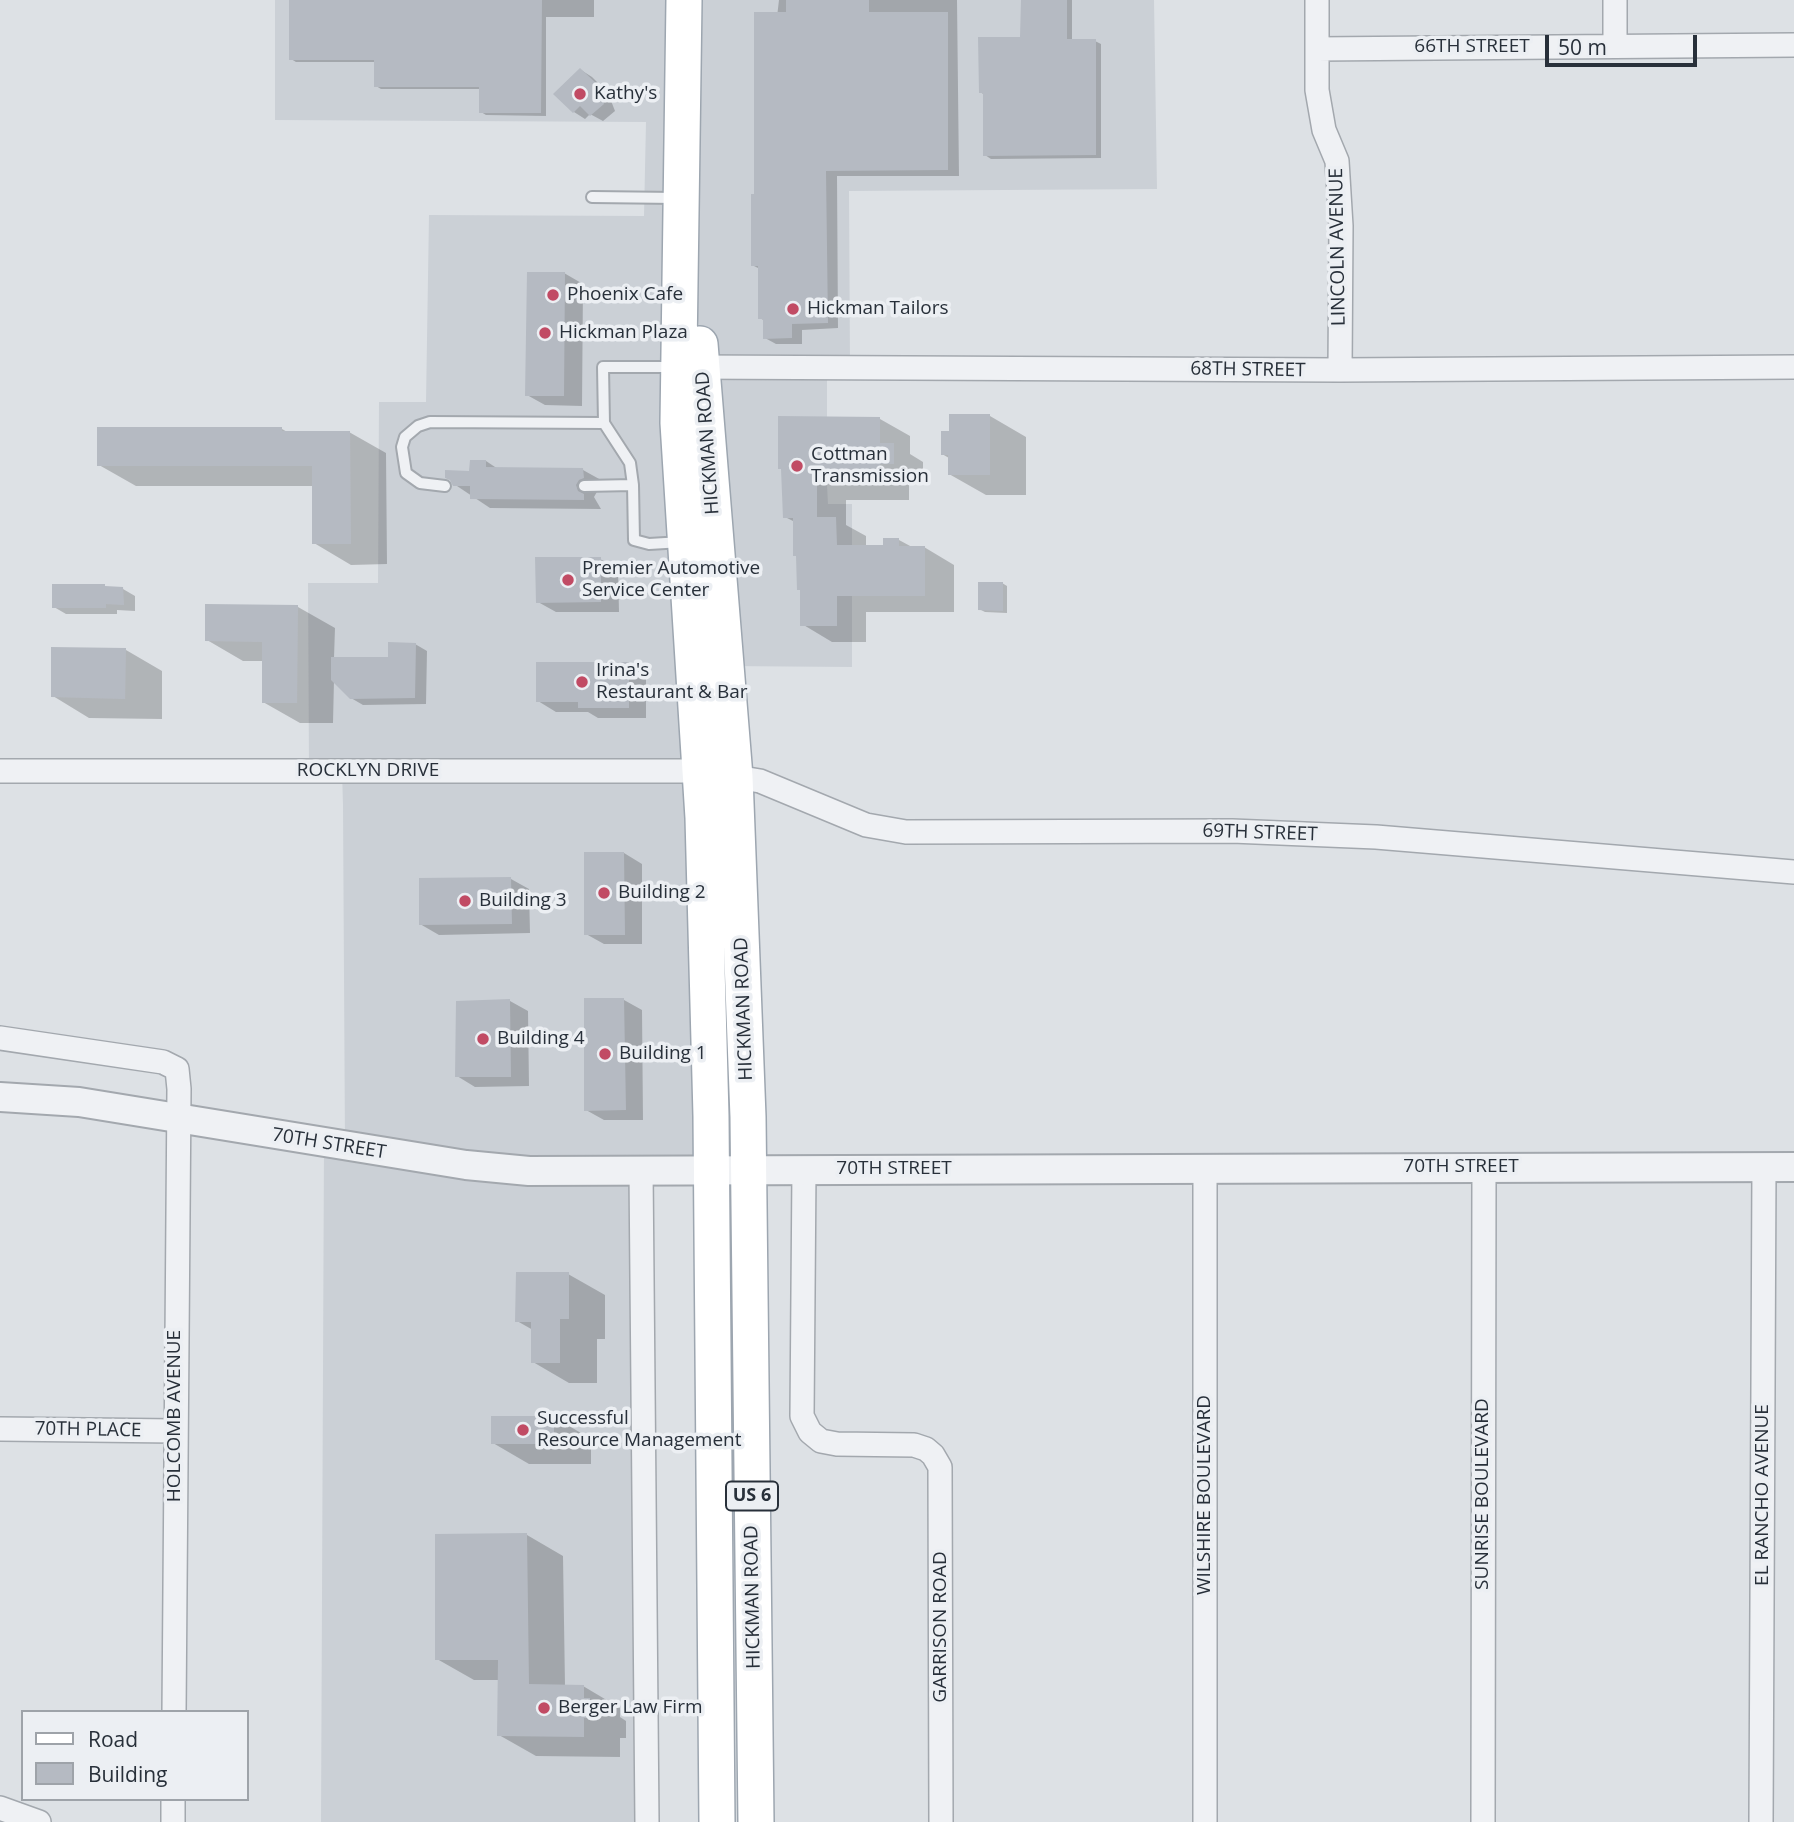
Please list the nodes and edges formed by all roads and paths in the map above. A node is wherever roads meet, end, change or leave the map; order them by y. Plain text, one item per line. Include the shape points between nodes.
1 (1317, 0) edge
2 (1615, 0) edge
3 (683, 6) edge
4 (1794, 45) edge
5 (1615, 46) junction
6 (1317, 48) junction
7 (592, 197) dead end
8 (683, 198) junction
9 (691, 367) junction
10 (1794, 367) edge
11 (1340, 370) junction
12 (604, 424) junction
13 (634, 485) junction
14 (445, 486) dead end
15 (584, 486) dead end
16 (686, 542) junction
17 (0, 771) edge
18 (700, 771) junction
19 (735, 777) junction
20 (1794, 872) edge
21 (0, 1038) edge
22 (0, 1097) edge
23 (177, 1120) junction
24 (1484, 1167) junction
25 (1764, 1167) junction
26 (1794, 1167) edge
27 (1205, 1168) junction
28 (804, 1169) junction
29 (641, 1170) junction
30 (712, 1170) junction
31 (748, 1170) junction
32 (0, 1429) edge
33 (175, 1431) junction
34 (173, 1710) edge
35 (173, 1801) edge
36 (0, 1808) edge
37 (39, 1822) edge
38 (173, 1822) edge
39 (647, 1822) edge
40 (717, 1822) edge
41 (756, 1822) edge
42 (941, 1822) edge
43 (1205, 1822) edge
44 (1483, 1822) edge
45 (1761, 1822) edge

1 - 6 street, LINCOLN AVENUE
2 - 5 street
3 - 8 main road, HICKMAN ROAD / US 6
4 - 5 street, 66TH STREET
5 - 6 street, 66TH STREET
6 - 11 street, LINCOLN AVENUE via 1317,90 1324,130 1337,161
7 - 8 lane
8 - 9 main road, HICKMAN ROAD / US 6
9 - 11 street, 68TH STREET
9 - 12 lane via 603,367
9 - 16 main road, HICKMAN ROAD / US 6 via 678,423
9 - 19 main road, HICKMAN ROAD / US 6
10 - 11 street, 68TH STREET
12 - 13 lane via 630,463
12 - 14 lane via 430,422 418,426 405,437 402,447 406,473 420,483
13 - 15 lane
13 - 16 lane via 634,540
16 - 18 main road, HICKMAN ROAD / US 6
17 - 18 street, ROCKLYN DRIVE
18 - 19 street, ROCKLYN DRIVE
18 - 30 main road, HICKMAN ROAD / US 6
19 - 20 street, 69TH STREET via 760,781 866,825 906,832 1232,831 1376,837
19 - 31 main road, HICKMAN ROAD / US 6
21 - 23 street, HOLCOMB AVENUE via 163,1062 177,1069
22 - 23 street, 70TH STREET via 79,1102
23 - 29 street, 70TH STREET via 466,1165 529,1171
23 - 33 street, HOLCOMB AVENUE
24 - 25 street, 70TH STREET
24 - 27 street, 70TH STREET
24 - 44 street, SUNRISE BOULEVARD
25 - 26 street, 70TH STREET
25 - 45 street, EL RANCHO AVENUE
27 - 28 street, 70TH STREET
27 - 43 street, WILSHIRE BOULEVARD
28 - 31 street, 70TH STREET
28 - 42 street, GARRISON ROAD via 802,1416 821,1441 914,1445 926,1449 940,1467
29 - 30 street, 70TH STREET
29 - 39 street
30 - 31 street, 70TH STREET
30 - 40 main road, HICKMAN ROAD / US 6
31 - 41 main road, HICKMAN ROAD / US 6
32 - 33 street, 70TH PLACE
33 - 34 street, HOLCOMB AVENUE
35 - 38 street
36 - 37 street

